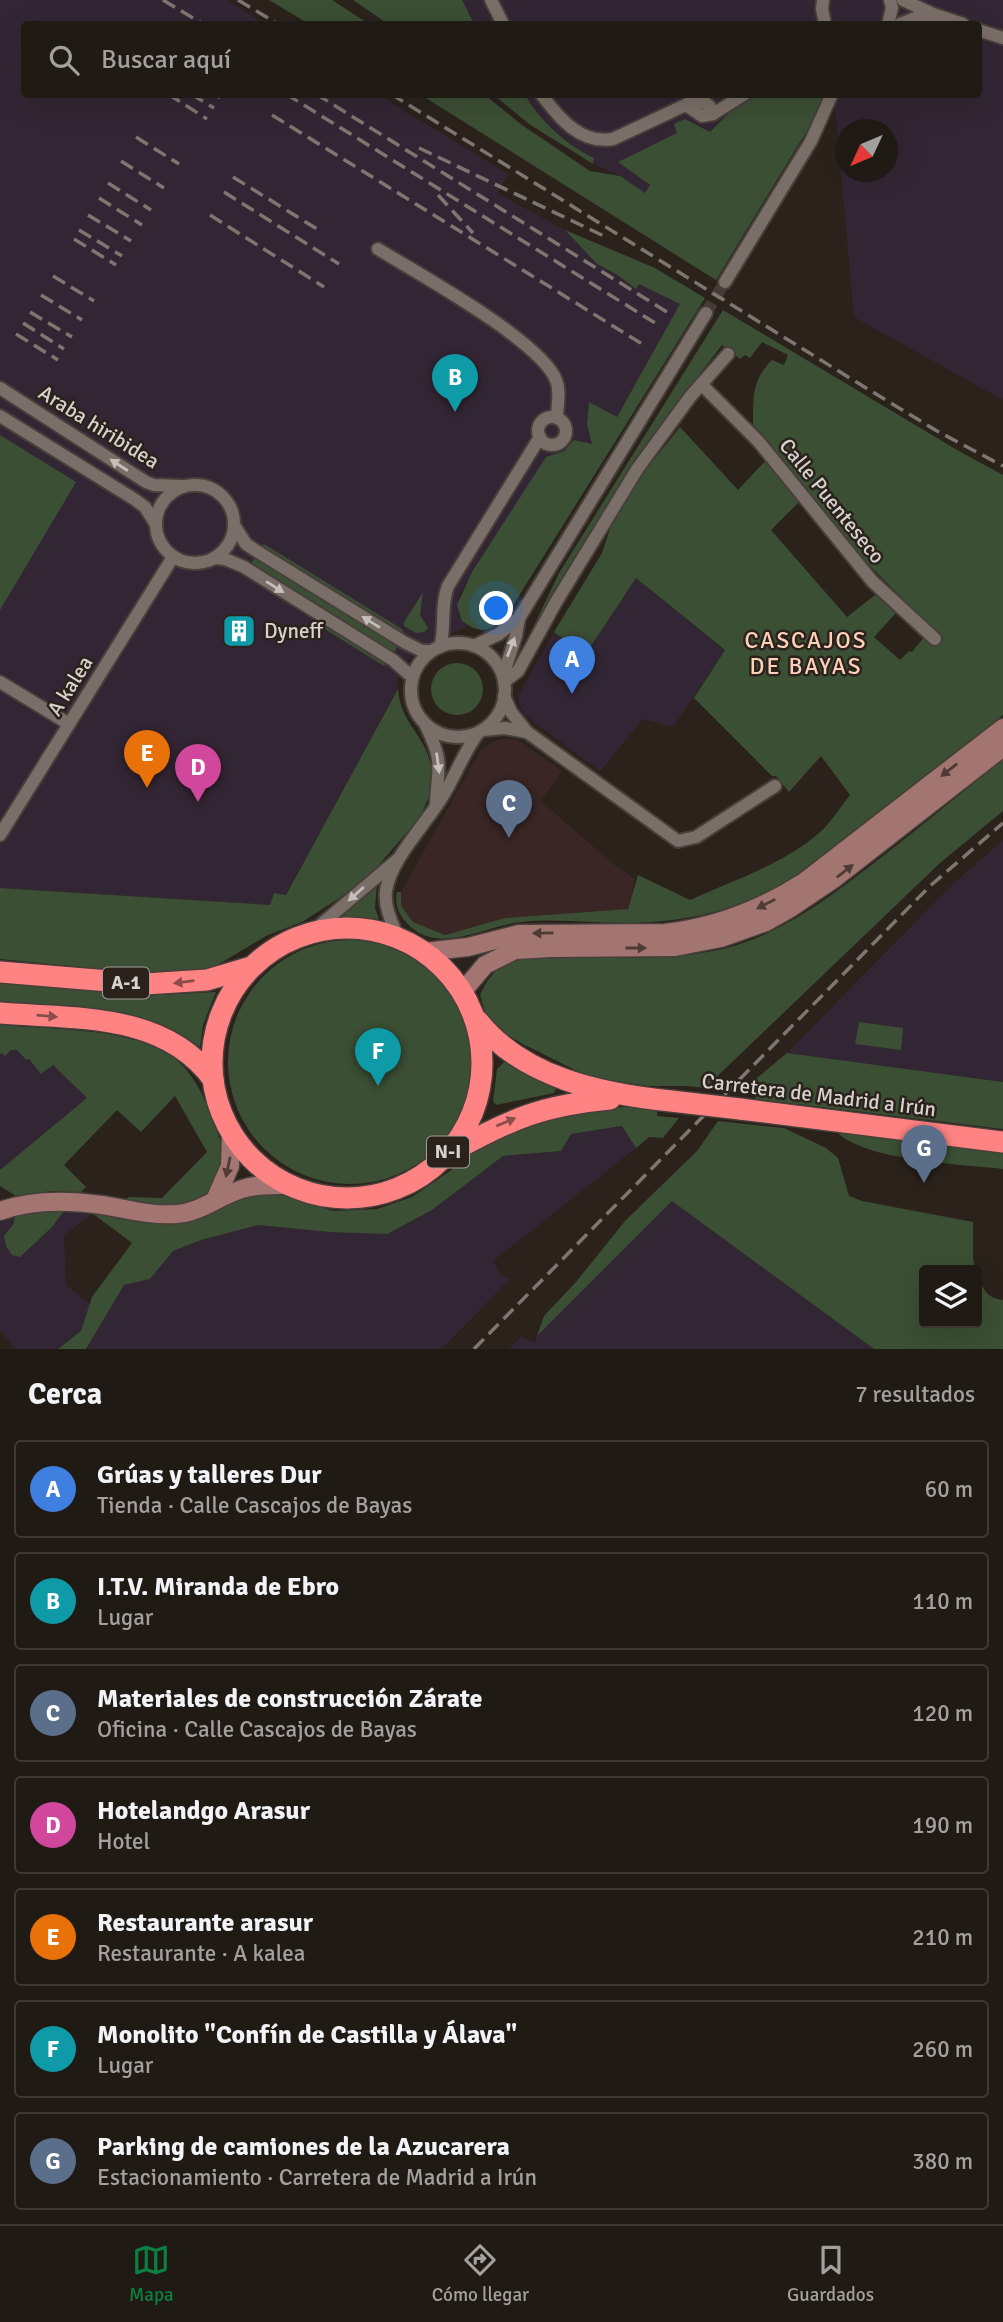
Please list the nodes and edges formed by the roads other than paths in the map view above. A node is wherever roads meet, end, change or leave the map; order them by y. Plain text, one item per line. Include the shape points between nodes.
1 (491, 0) edge
2 (890, 0) edge
3 (904, 0) edge
4 (933, 15) junction
5 (502, 21) edge
6 (889, 21) edge
7 (908, 21) edge
8 (953, 21) edge
9 (982, 31) edge
10 (1003, 38) edge
11 (544, 98) edge
12 (739, 98) edge
13 (830, 98) edge
14 (378, 249) dead end
15 (724, 282) tunnel mouth
16 (706, 313) tunnel mouth
17 (728, 354) dead end
18 (701, 384) junction
19 (0, 388) edge
20 (555, 414) junction
21 (0, 416) edge
22 (544, 441) junction
23 (181, 486) junction
24 (155, 523) junction
25 (234, 525) junction
26 (173, 557) junction
27 (215, 558) junction
28 (519, 618) junction
29 (444, 620) junction
30 (935, 639) dead end
31 (471, 645) junction
32 (436, 649) junction
33 (412, 677) junction
34 (504, 679) junction
35 (0, 682) edge
36 (505, 696) junction
37 (424, 723) junction
38 (69, 724) junction
39 (1003, 728) edge
40 (481, 732) junction
41 (527, 732) junction
42 (1003, 747) edge
43 (775, 786) dead end
44 (435, 806) junction
45 (0, 835) edge
46 (401, 857) junction
47 (312, 932) junction
48 (398, 937) junction
49 (424, 952) junction
50 (251, 967) junction
51 (0, 972) edge
52 (462, 992) junction
53 (0, 1013) edge
54 (474, 1017) junction
55 (213, 1079) junction
56 (629, 1097) junction
57 (231, 1131) junction
58 (1003, 1142) edge
59 (446, 1155) junction
60 (290, 1185) junction
61 (215, 1200) junction
62 (0, 1211) edge

1 - 5 street
2 - 6 street
3 - 4 street
4 - 7 street
4 - 8 street
9 - 10 street
11 - 12 street via 566,123 601,141 686,104 702,116
13 - 15 street via 811,141
14 - 20 street via 493,321 536,354 556,381
16 - 28 street
17 - 18 street
18 - 30 street, Calle Puenteseco via 759,442 870,578
18 - 34 street via 638,468 518,671
23 -> 19 street, Araba hiribidea via 146,482
20 - 22 street via 538,429
20 - 22 street via 565,432 561,440
21 - 24 street, Araba hiribidea via 134,499
22 - 29 street via 533,451 448,586
23 - 24 street via 162,500
23 - 25 street via 214,489 230,505
24 - 26 street via 163,548
25 - 27 street via 232,538
32 -> 25 street via 422,651 404,642 246,544
26 - 27 street via 194,564
26 - 38 street, A kalea
27 -> 33 street via 244,567 393,660
28 - 31 street via 493,638
34 -> 28 street
29 - 31 street
29 - 32 street
31 - 32 street via 454,643
31 - 34 street via 487,653
32 - 33 street
33 - 37 street via 412,702
34 - 36 street
35 - 38 street
36 - 40 street via 494,721
36 - 41 street
37 - 40 street via 449,737
37 -> 44 street via 440,768
38 - 45 street, A kalea
39 -> 49 street via 804,882 743,915 687,931 519,934
40 - 41 street via 505,728
40 - 44 street
41 - 43 street via 678,841 696,837
52 -> 42 street via 485,965 509,952 551,947 675,947 721,938 766,922 835,878
44 - 46 street
46 -> 47 street
46 - 48 street via 386,893
47 - 48 highway, N-I via 360,929
47 - 50 highway, N-I via 289,940
48 - 49 highway, N-I
49 - 52 highway, N-I
50 -> 51 highway, A-1 via 165,984
50 - 55 highway, N-I via 224,1007 212,1055
52 - 54 highway, N-I
53 -> 55 highway, A-1 via 144,1029 182,1048 201,1062
54 - 56 highway, N-I via 495,1041 536,1066 582,1086
54 - 59 highway, N-I via 482,1065 480,1090 467,1124
55 - 57 highway, N-I
56 - 58 highway, Carretera de Madrid a Irún / N-I, bridge
59 -> 56 highway, N-I via 499,1125 545,1108
57 - 60 highway, N-I via 257,1163
57 -> 61 street via 230,1166
59 - 60 highway, N-I via 408,1184 385,1193 337,1197
60 - 61 street via 243,1188
61 - 62 street via 194,1212 169,1214 59,1201

